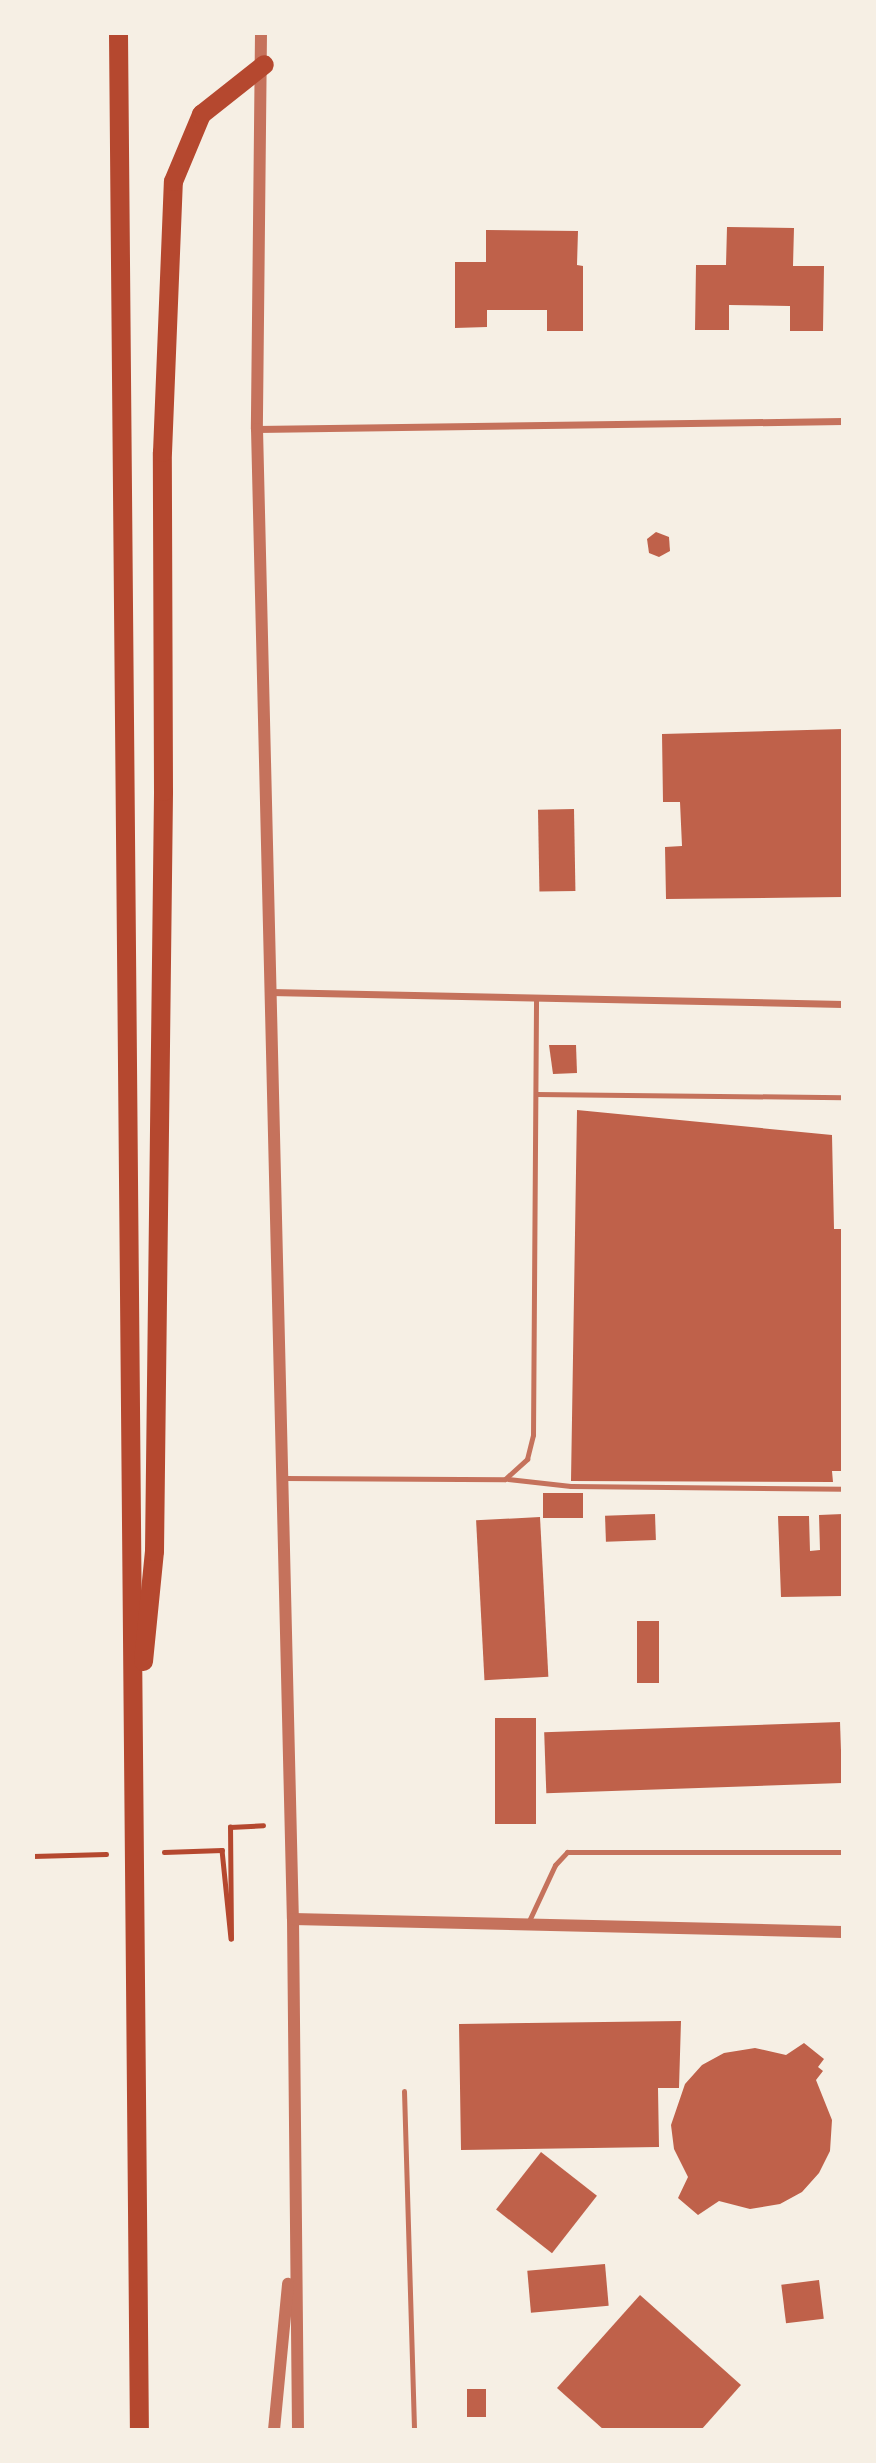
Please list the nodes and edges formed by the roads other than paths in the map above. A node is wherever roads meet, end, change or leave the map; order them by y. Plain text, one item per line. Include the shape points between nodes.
1 (118, 33) edge
2 (262, 33) edge
3 (264, 64) junction
4 (843, 421) edge
5 (257, 429) junction
6 (267, 992) junction
7 (536, 1000) junction
8 (843, 1004) edge
9 (536, 1094) junction
10 (843, 1097) edge
11 (281, 1478) junction
12 (505, 1479) junction
13 (843, 1489) edge
14 (133, 1756) junction
15 (843, 1852) edge
16 (293, 1919) junction
17 (527, 1924) junction
18 (843, 1931) edge
19 (404, 2091) dead end
20 (293, 2245) junction
21 (139, 2430) edge
22 (274, 2430) edge
23 (298, 2430) edge
24 (414, 2430) edge

1 - 14 highway
2 - 3 street
3 - 5 street
3 - 14 highway via 201,114 173,181 162,452 163,819 154,1550
4 - 5 street
5 - 6 street
6 - 7 street
6 - 11 street
7 - 8 street
7 - 9 lane
9 - 10 lane
9 - 12 lane via 533,1435 527,1459
11 - 12 lane
11 - 16 street
12 - 13 lane via 571,1486
14 - 21 highway
15 - 17 lane via 567,1852 555,1865
16 - 17 street
16 - 20 street
17 - 18 street
19 - 24 lane
20 - 22 street via 275,2383
20 - 23 street

